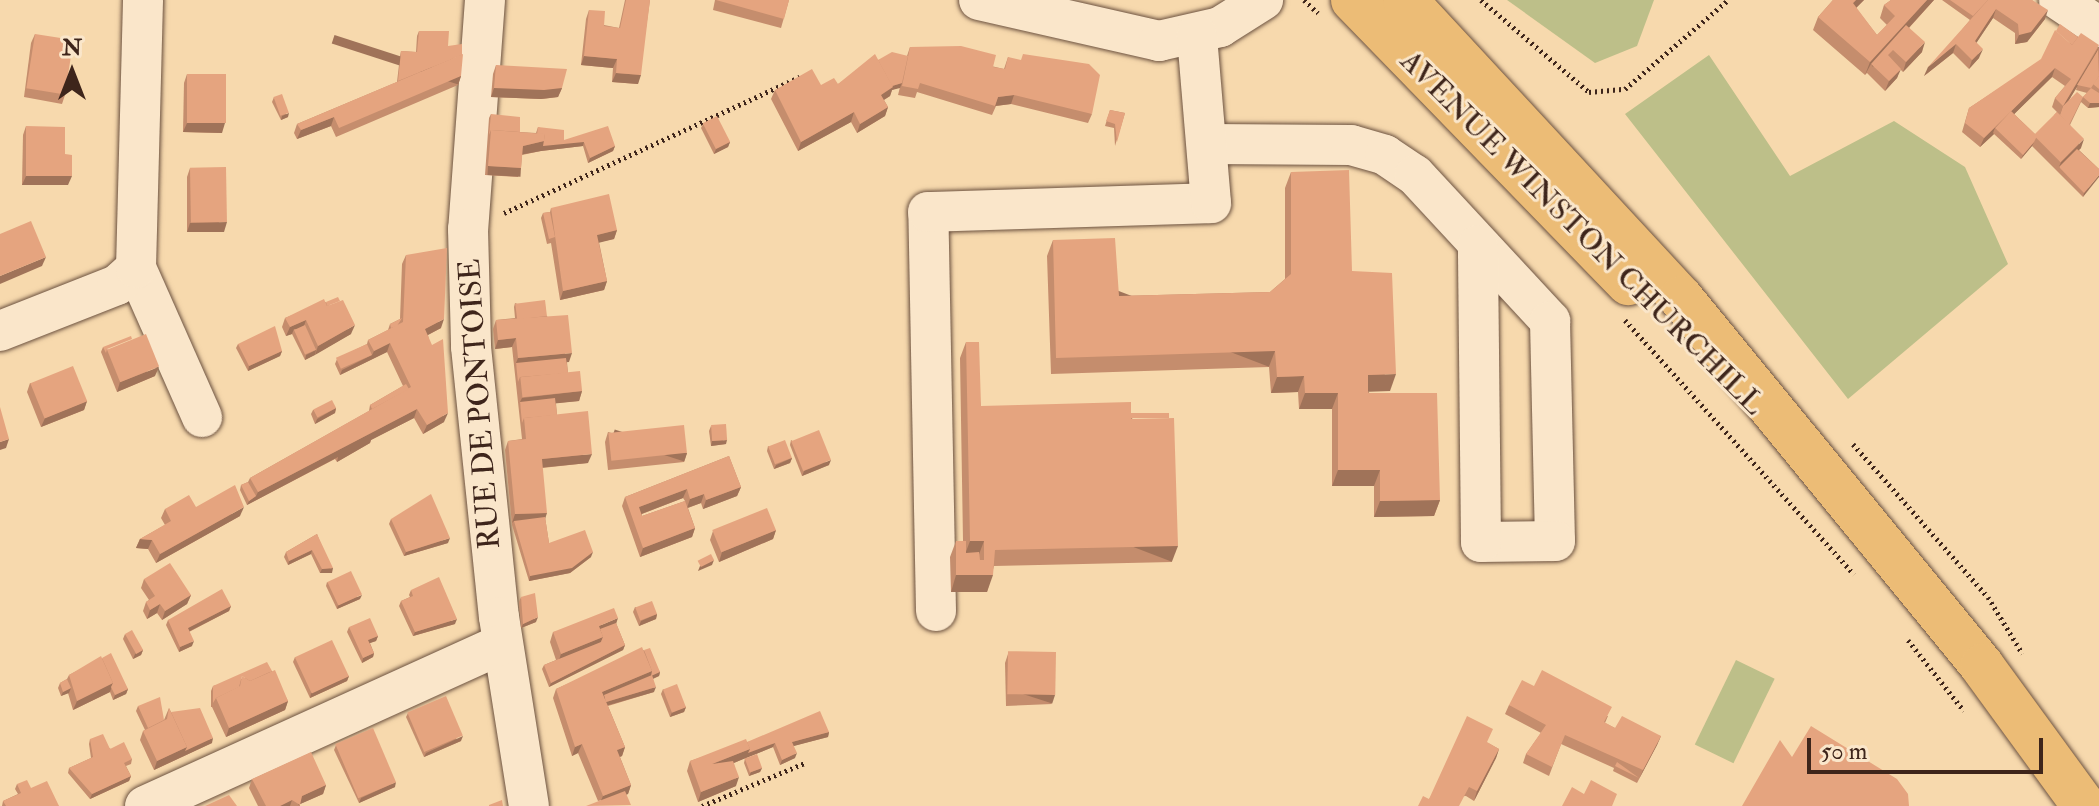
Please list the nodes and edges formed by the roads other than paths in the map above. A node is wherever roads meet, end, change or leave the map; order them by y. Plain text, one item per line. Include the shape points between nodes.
1 (143, 0) edge
2 (485, 0) edge
3 (979, 0) edge
4 (1405, 0) edge
5 (2059, 0) edge
6 (1253, 4) edge
7 (1340, 11) edge
8 (2099, 27) edge
9 (1197, 35) junction
10 (1209, 144) junction
11 (1478, 245) junction
12 (136, 268) junction
13 (0, 331) edge
14 (202, 417) dead end
15 (1812, 464) junction
16 (936, 611) dead end
17 (502, 644) junction
18 (145, 806) edge
19 (529, 806) edge
20 (2084, 806) edge

1 - 12 street
2 - 17 street, RUE DE PONTOISE via 468,229 474,392
3 - 9 street via 1137,39
4 - 15 main road, AVENUE WINSTON CHURCHILL via 1681,298
5 - 8 street
6 - 9 street
7 - 15 main road, AVENUE WINSTON CHURCHILL
9 - 10 street
10 - 11 street via 1332,144 1385,155 1415,175
10 - 16 street via 1211,203 928,212
11 - 11 street via 1550,321 1555,541 1481,542
12 - 13 street via 117,285
12 - 14 street
15 - 20 main road, AVENUE WINSTON CHURCHILL via 1982,666
17 - 18 street
17 - 19 street, RUE DE PONTOISE

